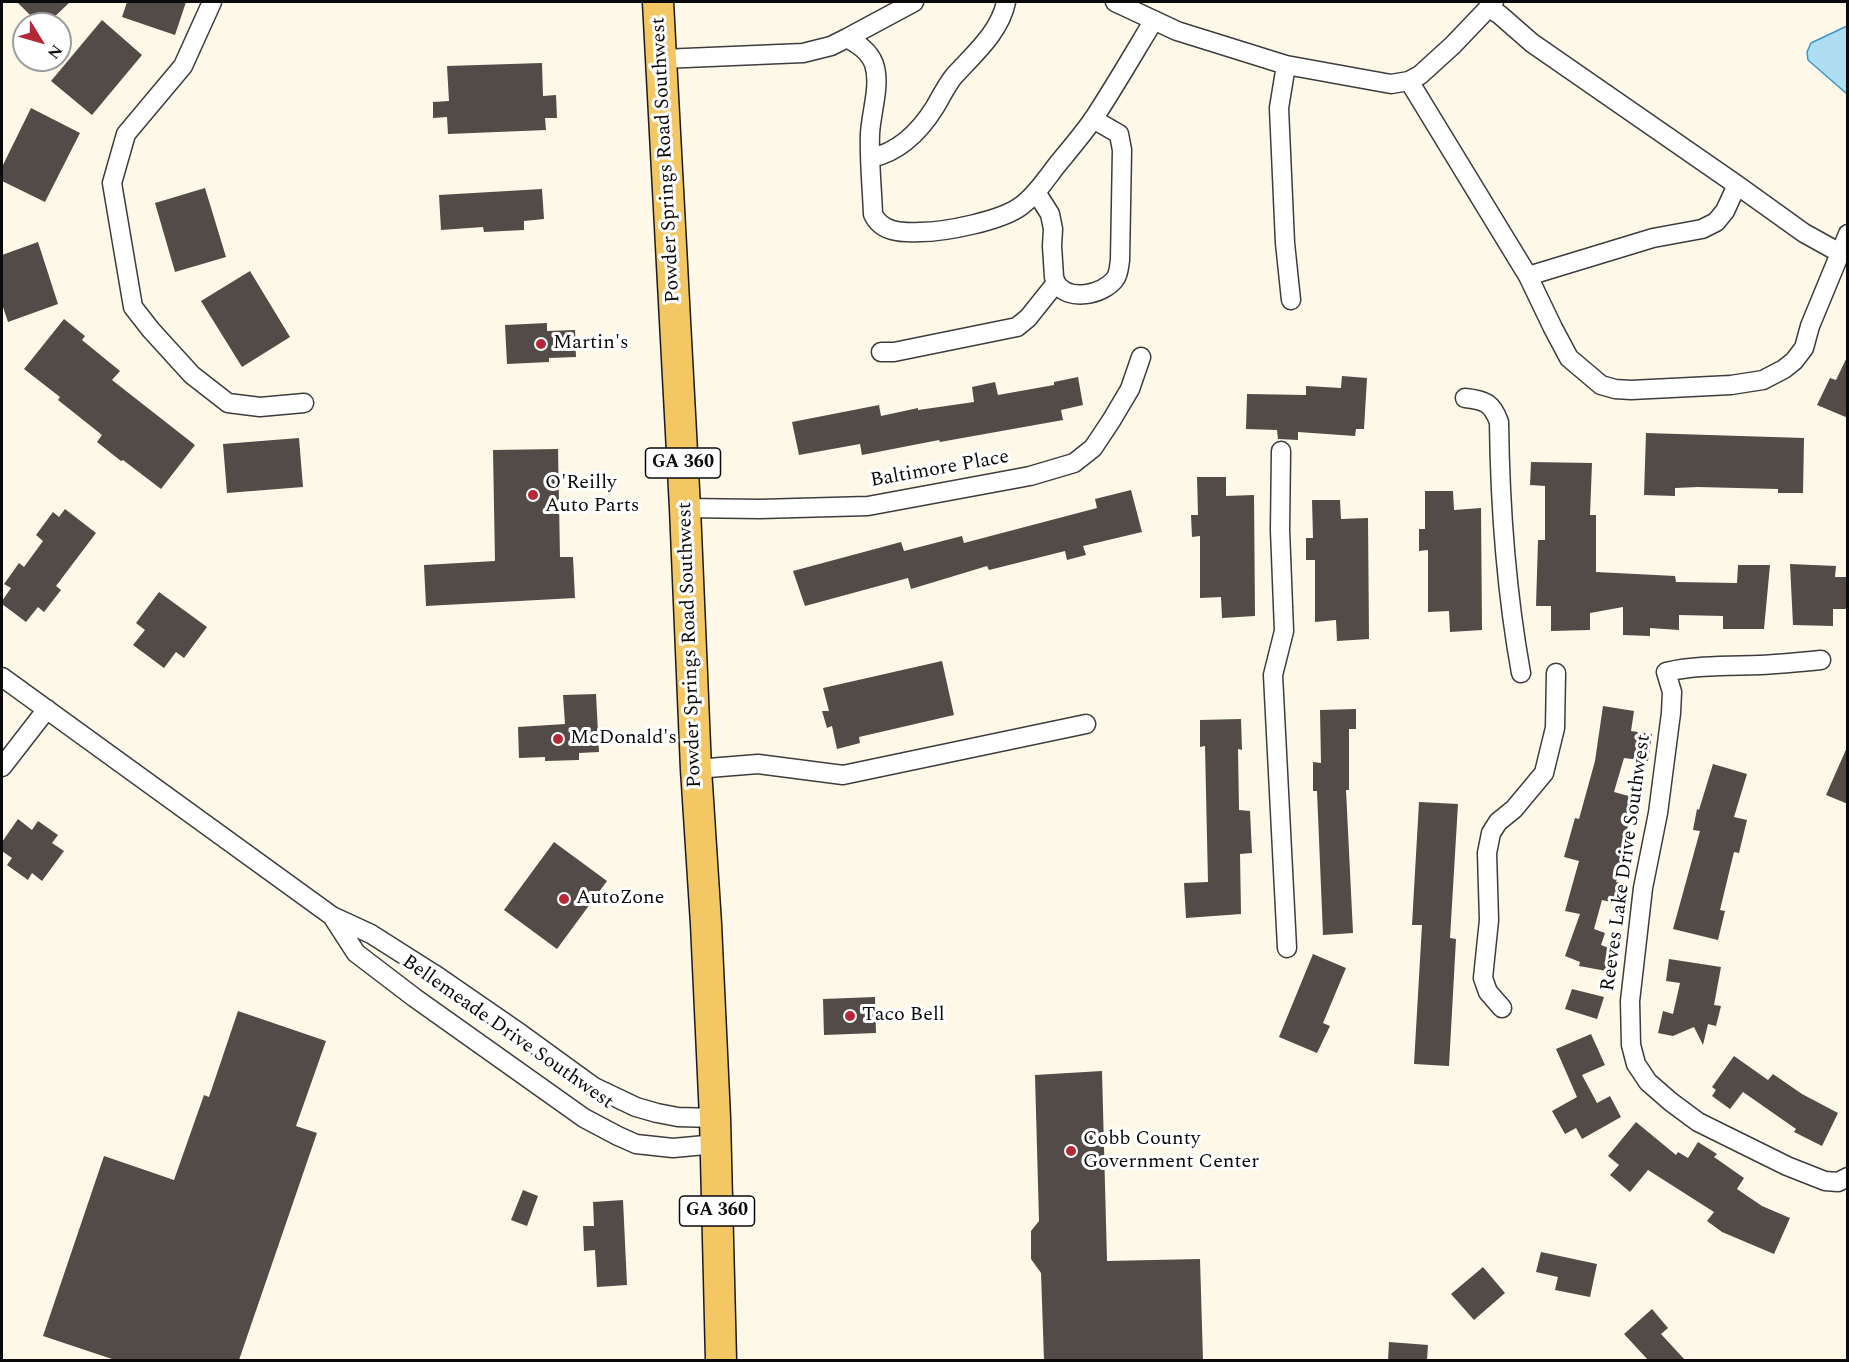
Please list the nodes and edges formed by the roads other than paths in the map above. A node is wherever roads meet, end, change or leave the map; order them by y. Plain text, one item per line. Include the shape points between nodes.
1 (212, 2) edge
2 (658, 2) edge
3 (914, 2) edge
4 (1006, 2) edge
5 (1114, 2) edge
6 (1491, 4) edge
7 (1154, 20) junction
8 (847, 38) junction
9 (662, 59) junction
10 (1286, 64) junction
11 (1409, 81) junction
12 (1093, 119) junction
13 (871, 158) junction
14 (1737, 185) junction
15 (1036, 192) junction
16 (1848, 234) edge
17 (1840, 253) junction
18 (1528, 276) junction
19 (1056, 283) junction
20 (1291, 300) dead end
21 (881, 352) dead end
22 (1141, 357) dead end
23 (1465, 398) dead end
24 (304, 402) dead end
25 (1281, 451) dead end
26 (685, 508) junction
27 (1821, 660) dead end
28 (1521, 673) dead end
29 (1556, 673) dead end
30 (2, 677) edge
31 (47, 709) junction
32 (1086, 724) dead end
33 (2, 767) edge
34 (696, 769) junction
35 (332, 916) junction
36 (1287, 948) dead end
37 (1502, 1008) dead end
38 (716, 1131) junction
39 (1848, 1177) edge
40 (721, 1360) edge

1 - 24 street via 183,66 126,134 112,183 133,307 192,375 228,403 260,407
2 - 9 main road, Powder Springs Road Southwest / GA 360
3 - 8 street
4 - 13 street via 997,27 953,77 921,126 895,150
5 - 7 street
6 - 11 street via 1453,45
6 - 14 street via 1532,43
7 - 10 street via 1177,31
7 - 12 street
8 - 9 street via 803,53
8 - 13 street via 867,52 874,64
9 - 26 main road, Powder Springs Road Southwest / GA 360
10 - 11 street via 1391,84
10 - 20 street via 1279,108
11 - 18 street
12 - 15 street
12 - 19 street via 1119,134 1122,150 1118,273 1104,288 1088,294 1065,292
13 - 15 street via 873,214 883,228 926,232 981,222 1011,212
14 - 17 street via 1804,233
14 - 18 street via 1716,222
15 - 19 street via 1050,214
16 - 17 street
17 - 18 street via 1804,348 1794,361 1763,380 1731,385 1631,390 1601,385 1569,358
19 - 21 street via 1017,327
22 - 26 street, Baltimore Place via 1130,389 1111,421 1093,448 1074,463 1030,476 868,506
23 - 28 street via 1482,399 1499,422 1502,521 1511,620
25 - 36 street via 1284,631 1273,675
26 - 34 main road, Powder Springs Road Southwest / GA 360
27 - 39 street, Reeves Lake Drive Southwest via 1666,672 1672,692 1671,713 1643,888 1630,1001 1631,1038 1636,1064 1648,1082 1698,1122 1825,1181 1838,1182
29 - 37 street via 1555,728 1544,773 1498,822 1487,853 1489,920 1483,978 1488,992
30 - 31 street, Bellemeade Drive Southwest
31 - 33 street
31 - 35 street, Bellemeade Drive Southwest
32 - 34 street via 843,775 758,764
34 - 38 main road, Powder Springs Road Southwest / GA 360
35 - 38 street, Bellemeade Drive Southwest via 371,934 434,974 594,1087 636,1107
35 - 38 street, Bellemeade Drive Southwest via 356,953 584,1118 636,1144 673,1148
38 - 40 main road, GA 360

